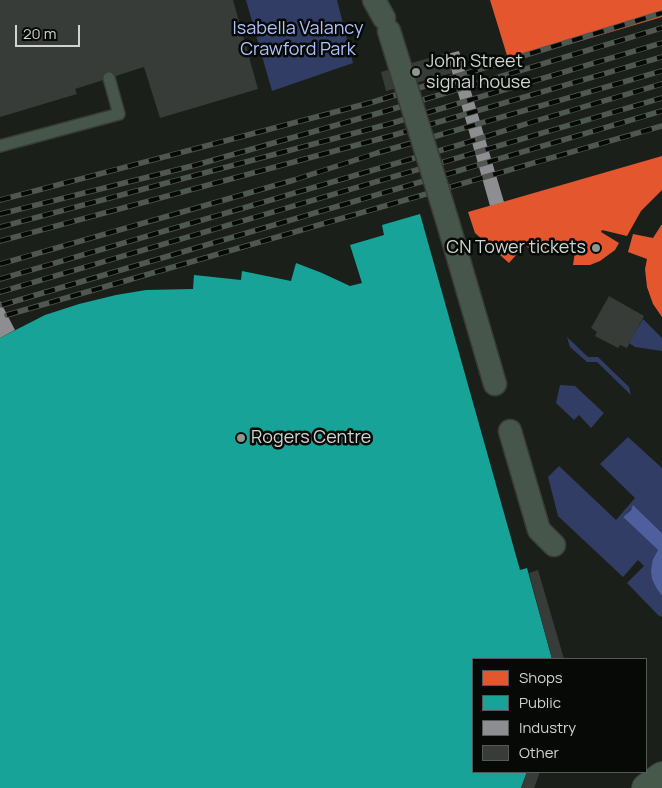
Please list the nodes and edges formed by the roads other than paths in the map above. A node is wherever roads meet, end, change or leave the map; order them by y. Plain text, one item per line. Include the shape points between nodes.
1 (382, 16) edge
2 (108, 78) dead end
3 (0, 146) edge
4 (495, 384) dead end
5 (510, 432) dead end
6 (554, 545) dead end

1 - 4 street, bridge
2 - 3 lane via 120,114
5 - 6 street via 539,530

